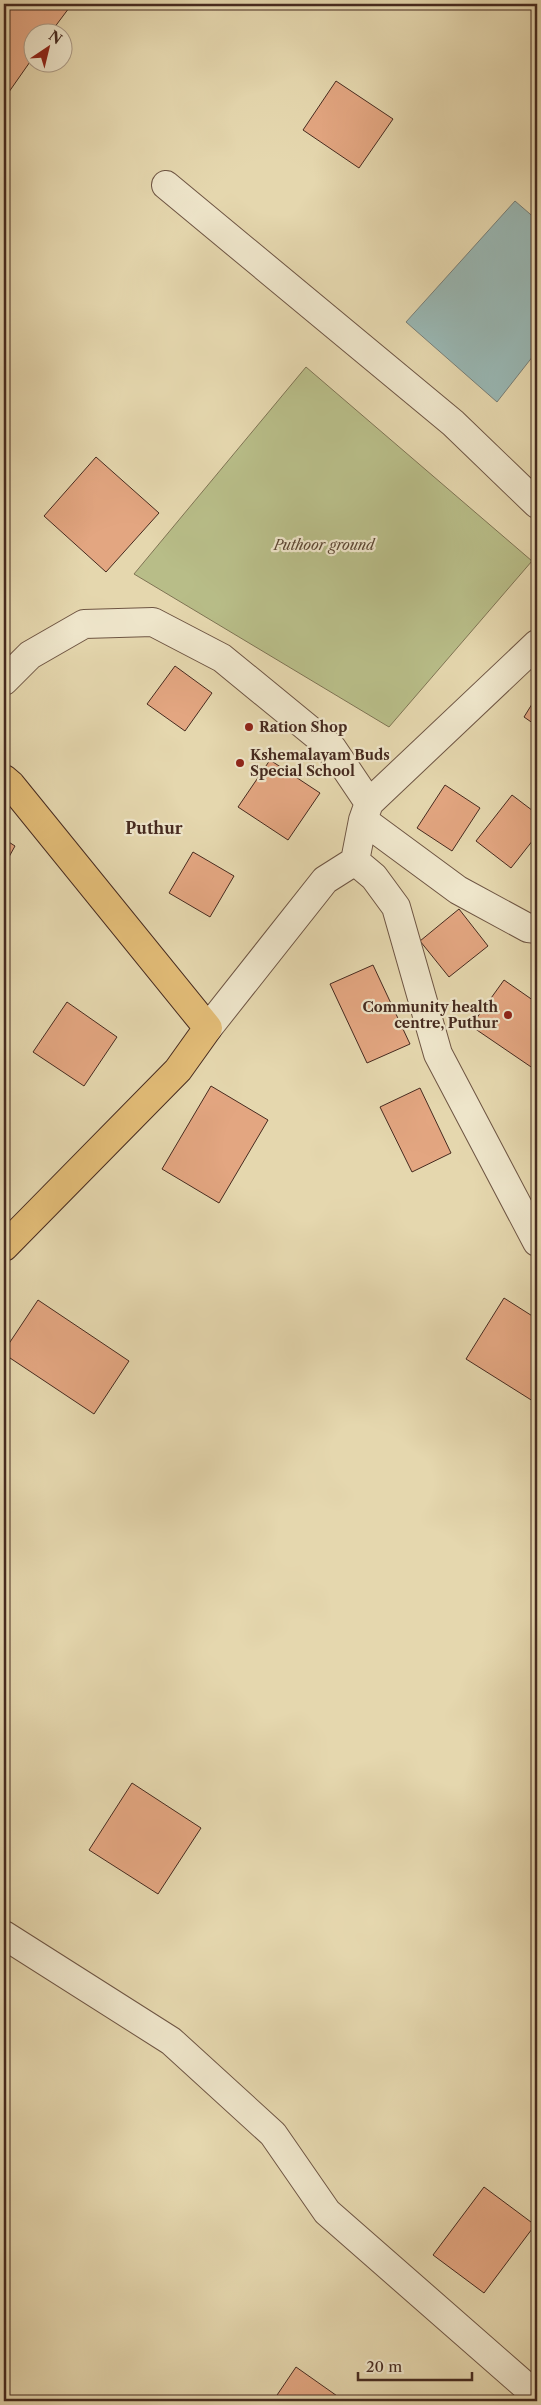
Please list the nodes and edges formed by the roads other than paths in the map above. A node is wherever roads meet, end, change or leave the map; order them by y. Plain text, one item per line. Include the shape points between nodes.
1 (166, 185) dead end
2 (537, 504) edge
3 (537, 644) edge
4 (4, 681) edge
5 (4, 779) edge
6 (366, 811) junction
7 (355, 861) junction
8 (537, 929) edge
9 (208, 1028) junction
10 (537, 1242) edge
11 (4, 1247) edge
12 (4, 1935) edge
13 (537, 2396) edge

1 - 2 street via 453,423
3 - 6 street
4 - 6 street via 30,655 84,624 153,622 222,658 332,748
5 - 9 main road
6 - 7 street
6 - 8 street via 458,890 528,928
7 - 9 street via 325,880
7 - 10 street via 374,877 396,907 438,1054
9 - 11 main road via 178,1070
12 - 13 street via 172,2041 274,2134 327,2212

